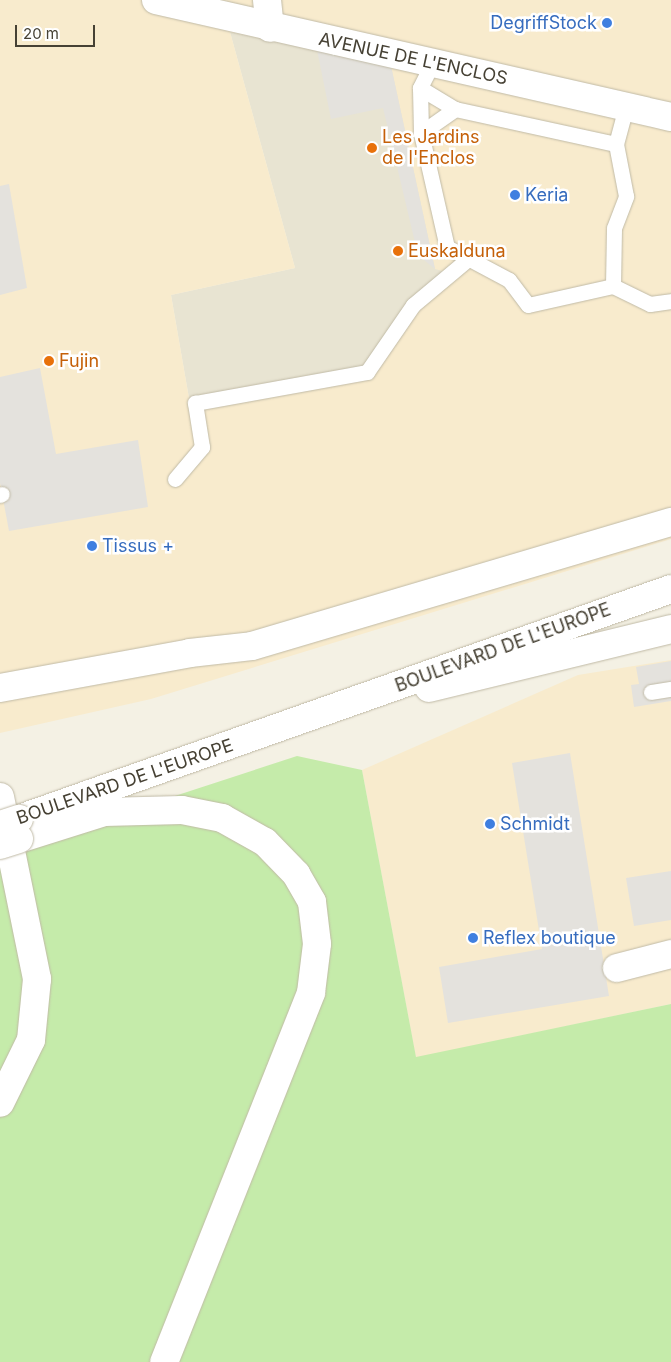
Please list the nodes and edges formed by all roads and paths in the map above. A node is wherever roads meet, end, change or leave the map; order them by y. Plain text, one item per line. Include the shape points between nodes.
1 (156, 0) edge
2 (267, 0) edge
3 (270, 28) junction
4 (433, 62) junction
5 (420, 88) junction
6 (626, 107) junction
7 (455, 109) junction
8 (671, 117) edge
9 (421, 132) junction
10 (616, 144) junction
11 (468, 259) junction
12 (613, 286) junction
13 (671, 301) edge
14 (176, 479) dead end
15 (671, 522) edge
16 (671, 589) edge
17 (671, 629) edge
18 (0, 688) edge
19 (671, 688) edge
20 (651, 692) dead end
21 (335, 711) junction
22 (0, 797) edge
23 (10, 832) edge
24 (671, 954) edge
25 (617, 968) dead end
26 (0, 1103) edge
27 (164, 1362) edge

1 - 3 street, AVENUE DE L'ENCLOS
2 - 3 street
3 - 4 street, AVENUE DE L'ENCLOS
4 - 5 lane
4 - 6 street, AVENUE DE L'ENCLOS
5 - 7 lane
5 - 9 lane
6 - 8 street, AVENUE DE L'ENCLOS
6 - 10 lane
7 - 9 lane
7 - 10 lane
9 - 11 lane via 447,248
10 - 12 lane via 626,196 614,228
11 - 12 lane via 509,280 528,305
11 - 14 lane via 413,305 367,372 195,403 202,448
12 - 13 lane via 650,304
15 - 18 street via 252,646 190,653
16 - 21 street, BOULEVARD DE L'EUROPE via 480,652
17 - 21 street, BOULEVARD DE L'EUROPE
19 - 20 lane
21 - 23 street, BOULEVARD DE L'EUROPE
22 - 26 street via 34,961 37,1009 21,1066
23 - 27 street via 104,812 182,810 222,818 265,842 296,874 312,902 317,944 311,993
24 - 25 street

